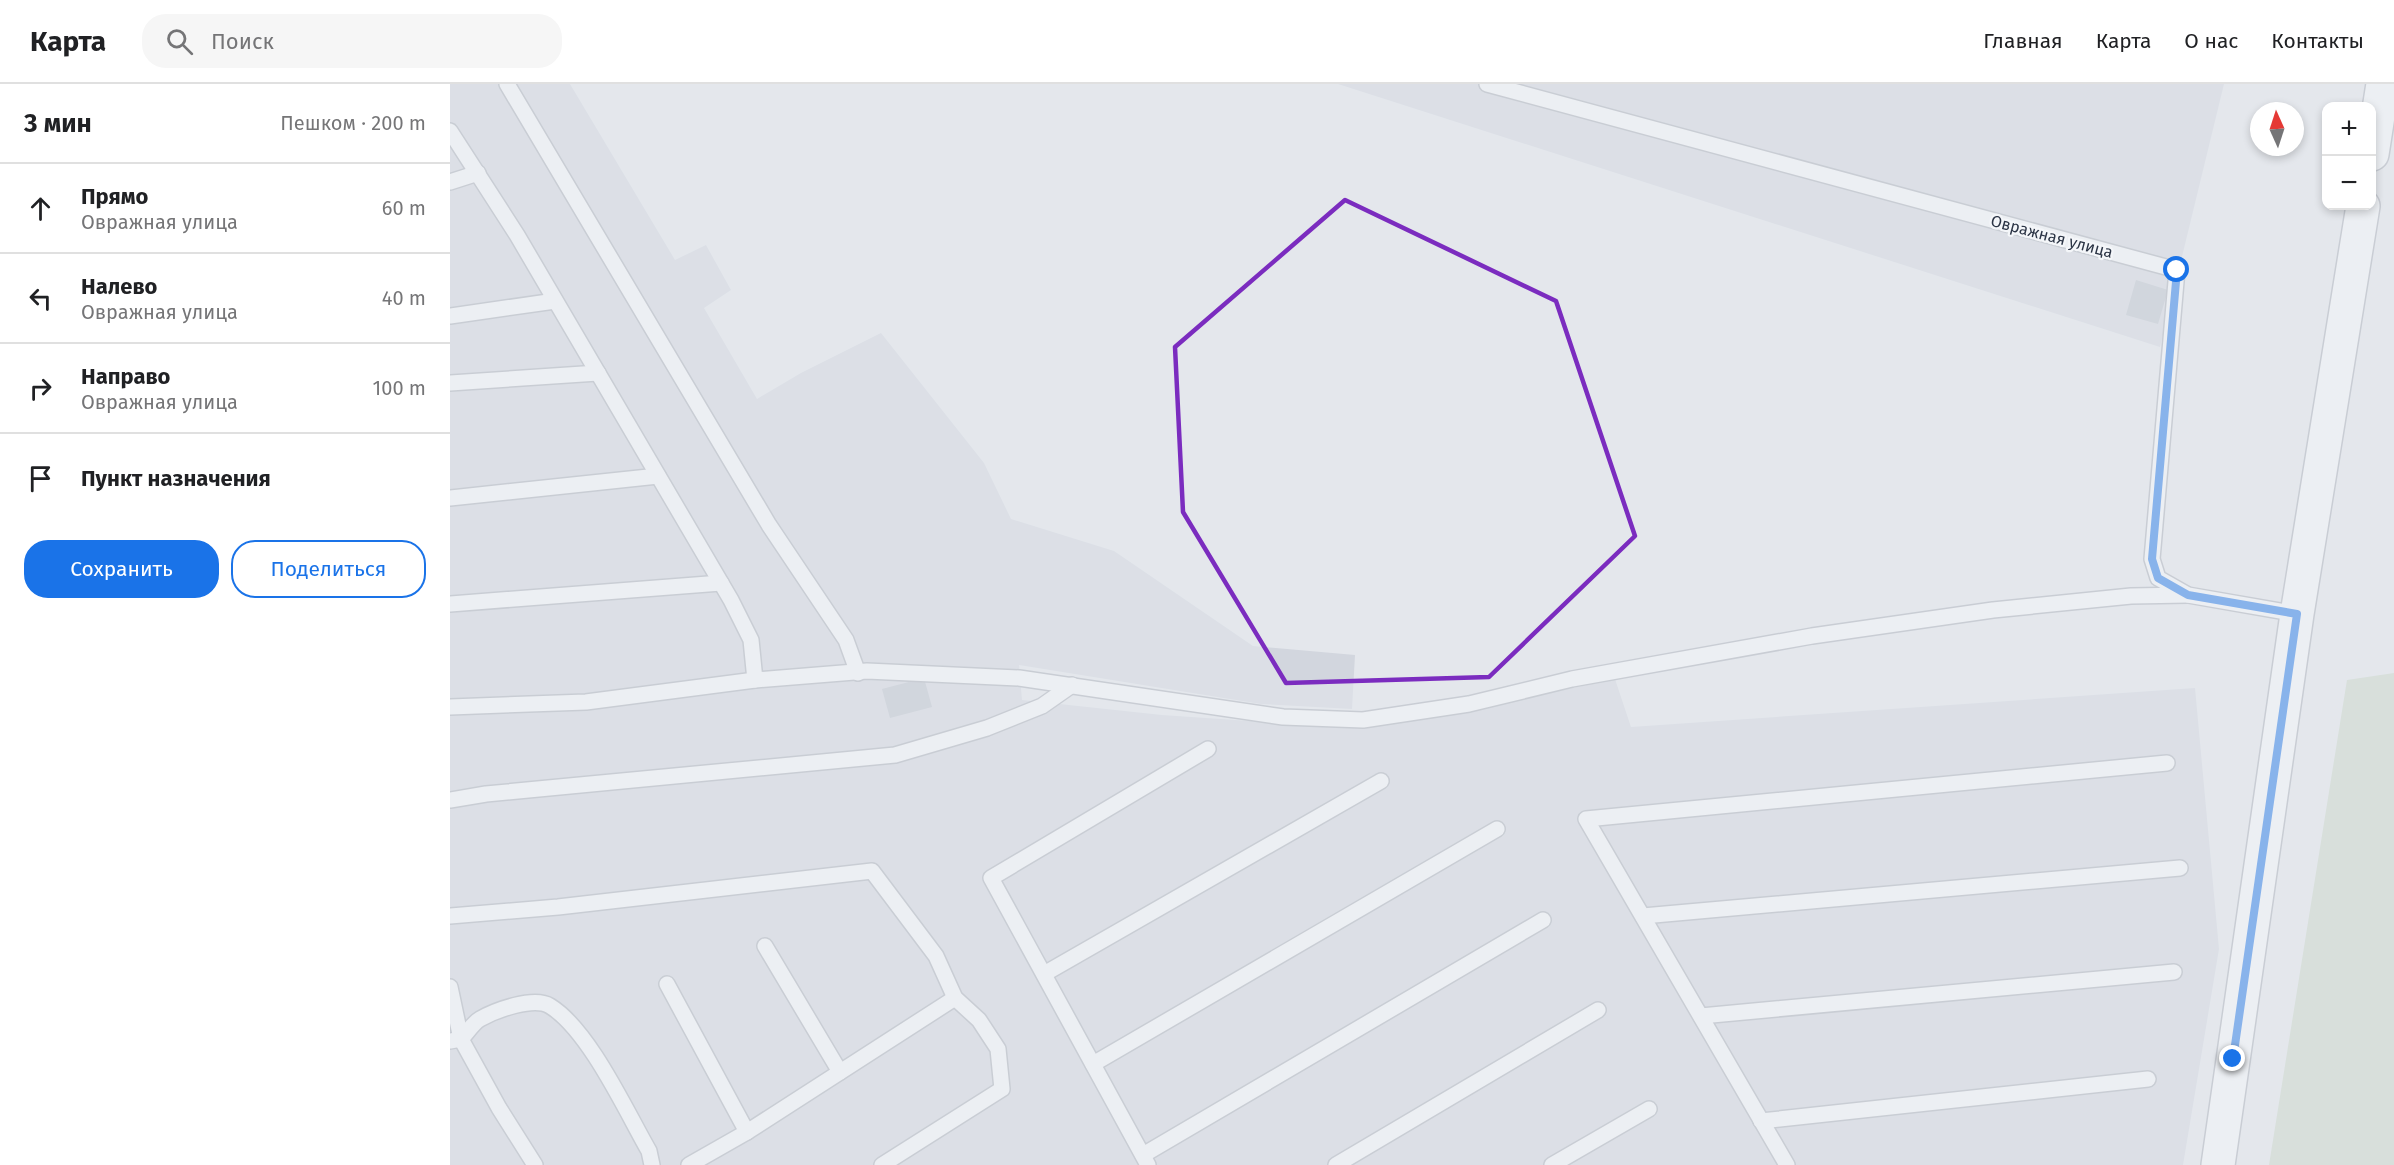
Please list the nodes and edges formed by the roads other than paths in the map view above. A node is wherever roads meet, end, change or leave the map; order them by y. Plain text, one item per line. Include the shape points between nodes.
1 (507, 84) edge
2 (1487, 84) edge
3 (2383, 84) edge
4 (2376, 129) edge
5 (450, 131) edge
6 (478, 173) junction
7 (450, 182) edge
8 (2362, 210) edge
9 (555, 301) junction
10 (450, 316) edge
11 (598, 373) junction
12 (450, 383) edge
13 (658, 476) junction
14 (450, 498) edge
15 (721, 584) junction
16 (2188, 595) junction
17 (450, 604) edge
18 (2297, 614) junction
19 (858, 673) junction
20 (755, 680) junction
21 (1072, 685) junction
22 (450, 707) edge
23 (1208, 749) dead end
24 (2167, 763) dead end
25 (1381, 781) dead end
26 (450, 800) edge
27 (1497, 829) dead end
28 (2180, 868) dead end
29 (450, 916) edge
30 (1643, 916) junction
31 (1543, 920) dead end
32 (765, 946) dead end
33 (2174, 972) dead end
34 (1044, 974) junction
35 (667, 984) dead end
36 (450, 987) edge
37 (955, 998) junction
38 (1598, 1010) dead end
39 (1701, 1016) junction
40 (456, 1040) edge
41 (1093, 1064) junction
42 (840, 1072) junction
43 (2148, 1079) dead end
44 (1649, 1109) dead end
45 (1761, 1121) junction
46 (747, 1132) junction
47 (1146, 1160) edge
48 (535, 1165) edge
49 (652, 1165) edge
50 (689, 1165) edge
51 (882, 1165) edge
52 (1336, 1165) edge
53 (1552, 1165) edge
54 (1787, 1165) edge
55 (2218, 1165) edge

1 - 19 lane via 769,525 846,640
2 - 16 lane, Овражная улица via 2177,270 2152,559 2158,578
3 - 4 street
5 - 6 lane
6 - 7 lane
6 - 9 lane
8 - 18 street
9 - 10 lane
9 - 11 lane
11 - 12 lane
11 - 13 lane
13 - 14 lane
13 - 15 lane
15 - 17 lane
15 - 20 lane via 751,640
16 - 18 lane, Овражная улица
16 - 21 lane via 2131,596 1993,610 1812,636 1572,680 1469,704 1363,720 1283,717
18 - 55 street
19 - 20 lane
19 - 21 lane via 984,675
20 - 22 lane via 586,702
21 - 26 lane via 1042,706 987,728 895,755
23 - 34 lane via 992,878
24 - 30 lane via 1586,819
25 - 34 lane
27 - 41 lane
28 - 30 lane
29 - 37 lane via 872,871 936,957
30 - 39 lane
31 - 47 lane
32 - 42 lane
33 - 39 lane
34 - 41 lane
35 - 46 lane
36 - 40 lane
37 - 42 lane
37 - 51 lane via 979,1020 998,1049 1002,1089
38 - 52 lane
39 - 45 lane
40 - 48 lane
40 - 49 lane via 478,1020 509,1008 520,1004 549,1005 574,1026 602,1068 649,1151
41 - 47 lane
42 - 46 lane
43 - 45 lane
44 - 53 lane
45 - 54 lane
46 - 50 lane

